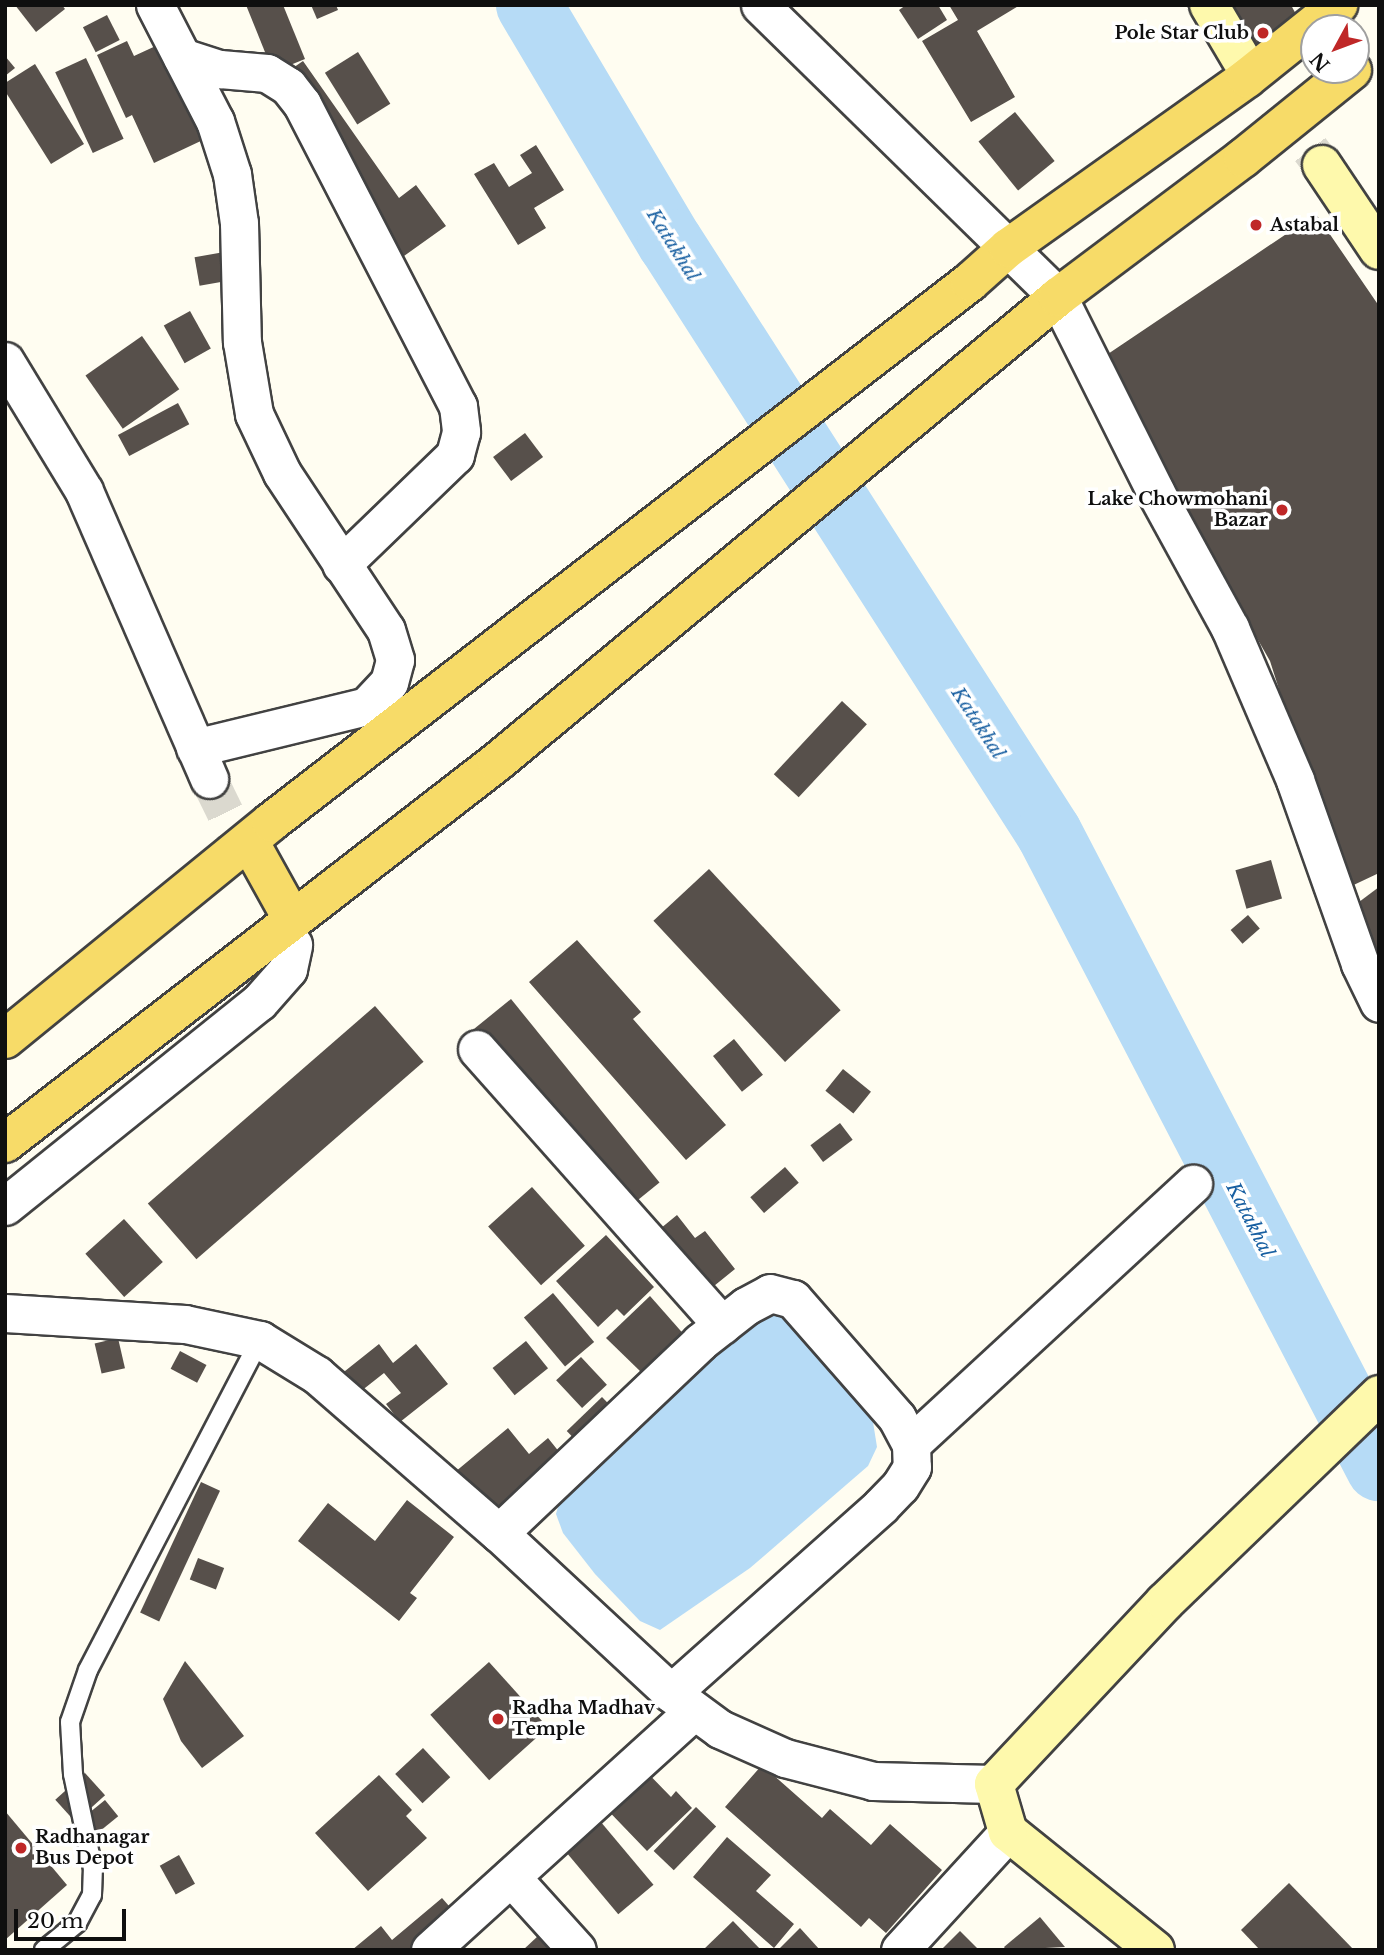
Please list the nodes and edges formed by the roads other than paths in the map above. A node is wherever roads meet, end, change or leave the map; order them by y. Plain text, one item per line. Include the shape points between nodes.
1 (155, 5) edge
2 (760, 5) edge
3 (1209, 5) edge
4 (1338, 5) edge
5 (182, 57) junction
6 (1241, 59) tunnel mouth
7 (1335, 84) edge
8 (1322, 165) tunnel mouth
9 (1008, 248) junction
10 (1379, 250) edge
11 (1058, 297) junction
12 (5, 361) edge
13 (341, 565) junction
14 (248, 841) junction
15 (293, 932) junction
16 (1379, 1003) edge
17 (5, 1039) edge
18 (477, 1049) dead end
19 (5, 1143) edge
20 (1193, 1184) dead end
21 (5, 1206) edge
22 (5, 1313) edge
23 (722, 1325) junction
24 (260, 1340) junction
25 (1379, 1395) edge
26 (911, 1444) junction
27 (499, 1533) junction
28 (682, 1702) junction
29 (994, 1783) junction
30 (1008, 1832) junction
31 (511, 1877) junction
32 (44, 1950) edge
33 (430, 1950) edge
34 (578, 1950) edge
35 (901, 1950) edge
36 (1155, 1950) edge

1 - 5 street
2 - 9 street
3 - 6 street
4 - 9 main road via 1247,78
5 - 13 street via 215,121 232,174 239,223 242,342 254,414 282,473
5 - 13 street via 220,69 267,74 288,86 302,104 457,406 461,432 455,455
7 - 11 main road
8 - 10 street
9 - 11 street
9 - 14 main road
11 - 15 main road
11 - 16 street via 1230,628 1295,780 1360,964
12 - 13 street via 84,491 202,764 368,706 389,682 395,660 386,630
14 - 15 main road
14 - 17 main road
15 - 19 main road
15 - 21 street via 288,969 259,1002
18 - 23 street
20 - 26 street
22 - 24 street via 185,1324
23 - 26 street via 770,1293 793,1299 897,1418
23 - 27 street
24 - 27 street via 317,1375
24 - 32 lane via 88,1670 70,1722 73,1774 93,1869 92,1895 77,1923
25 - 29 street via 1165,1602
26 - 28 street via 912,1467 890,1496
27 - 28 street
28 - 29 street via 720,1729 785,1758 873,1781
28 - 31 street
29 - 30 street
30 - 35 street
30 - 36 street
31 - 33 street
31 - 34 street

